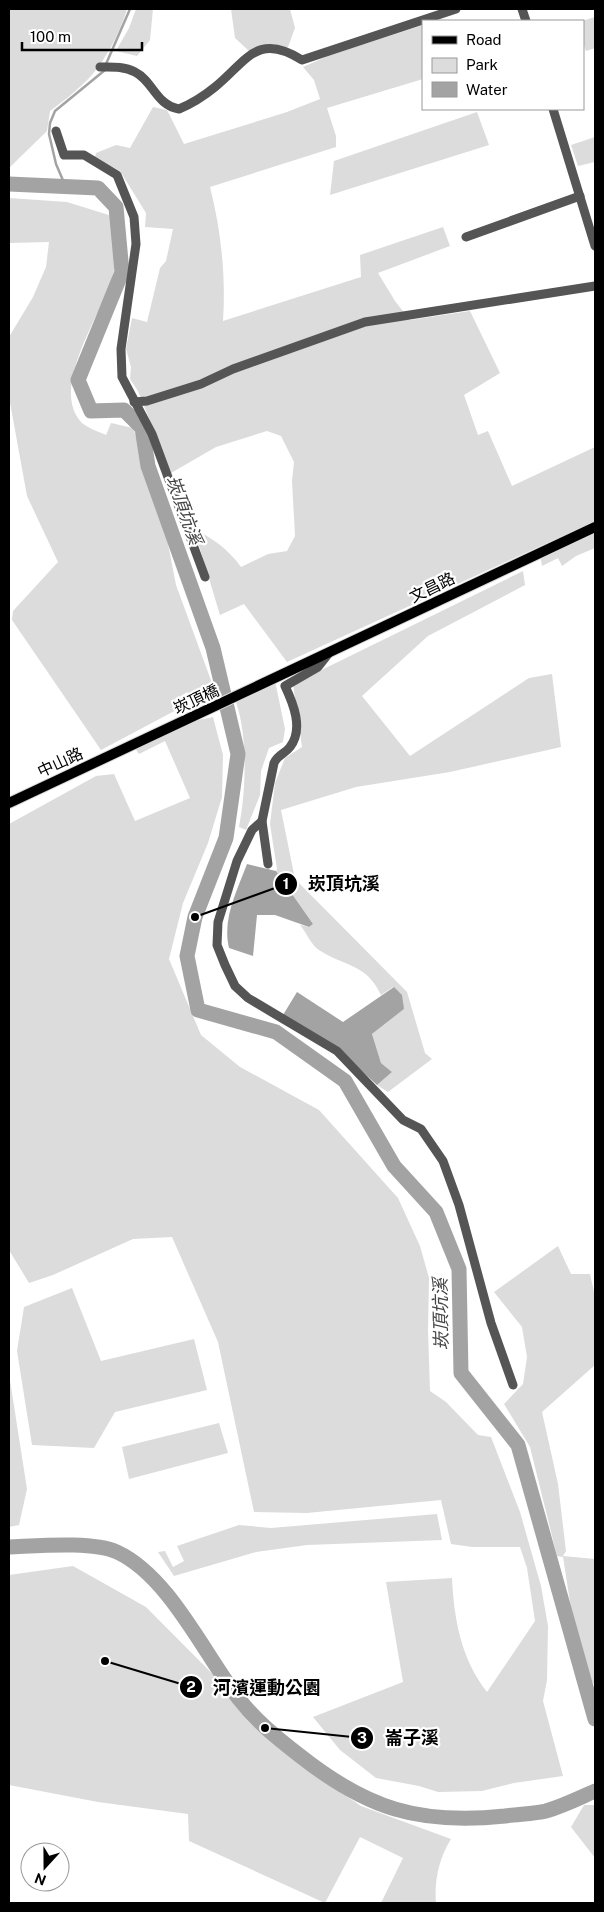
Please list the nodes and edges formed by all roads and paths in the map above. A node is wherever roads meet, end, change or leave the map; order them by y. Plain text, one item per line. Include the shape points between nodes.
1 (456, 9) edge
2 (422, 20) edge
3 (423, 20) edge
4 (100, 67) dead end
5 (553, 110) edge
6 (56, 131) dead end
7 (580, 196) junction
8 (466, 237) dead end
9 (595, 246) edge
10 (595, 286) edge
11 (134, 402) junction
12 (595, 527) edge
13 (204, 577) dead end
14 (329, 653) junction
15 (282, 676) joint
16 (123, 749) joint
17 (9, 803) edge
18 (262, 821) junction
19 (268, 864) dead end
20 (513, 1385) dead end

1 - 3 street
2 - 4 street via 302,60 278,48 253,53 239,62 216,87 179,109 168,106 134,71
5 - 7 street
6 - 11 street via 64,155 84,155 117,175 134,217 136,244 121,349 122,378
7 - 8 street
7 - 9 street
10 - 11 street via 365,322 200,384
11 - 13 street via 152,434
12 - 14 main road, 文昌路
14 - 15 main road, 文昌路
14 - 18 street via 318,667 285,686 295,706 296,733 290,747 277,756 274,763
15 - 16 main road, 崁頂橋
16 - 17 main road, 中山路
18 - 19 street
18 - 20 street via 252,830 237,861 218,922 217,945 225,965 235,986 248,998 337,1052 403,1120 421,1128 443,1161 459,1205 491,1322

